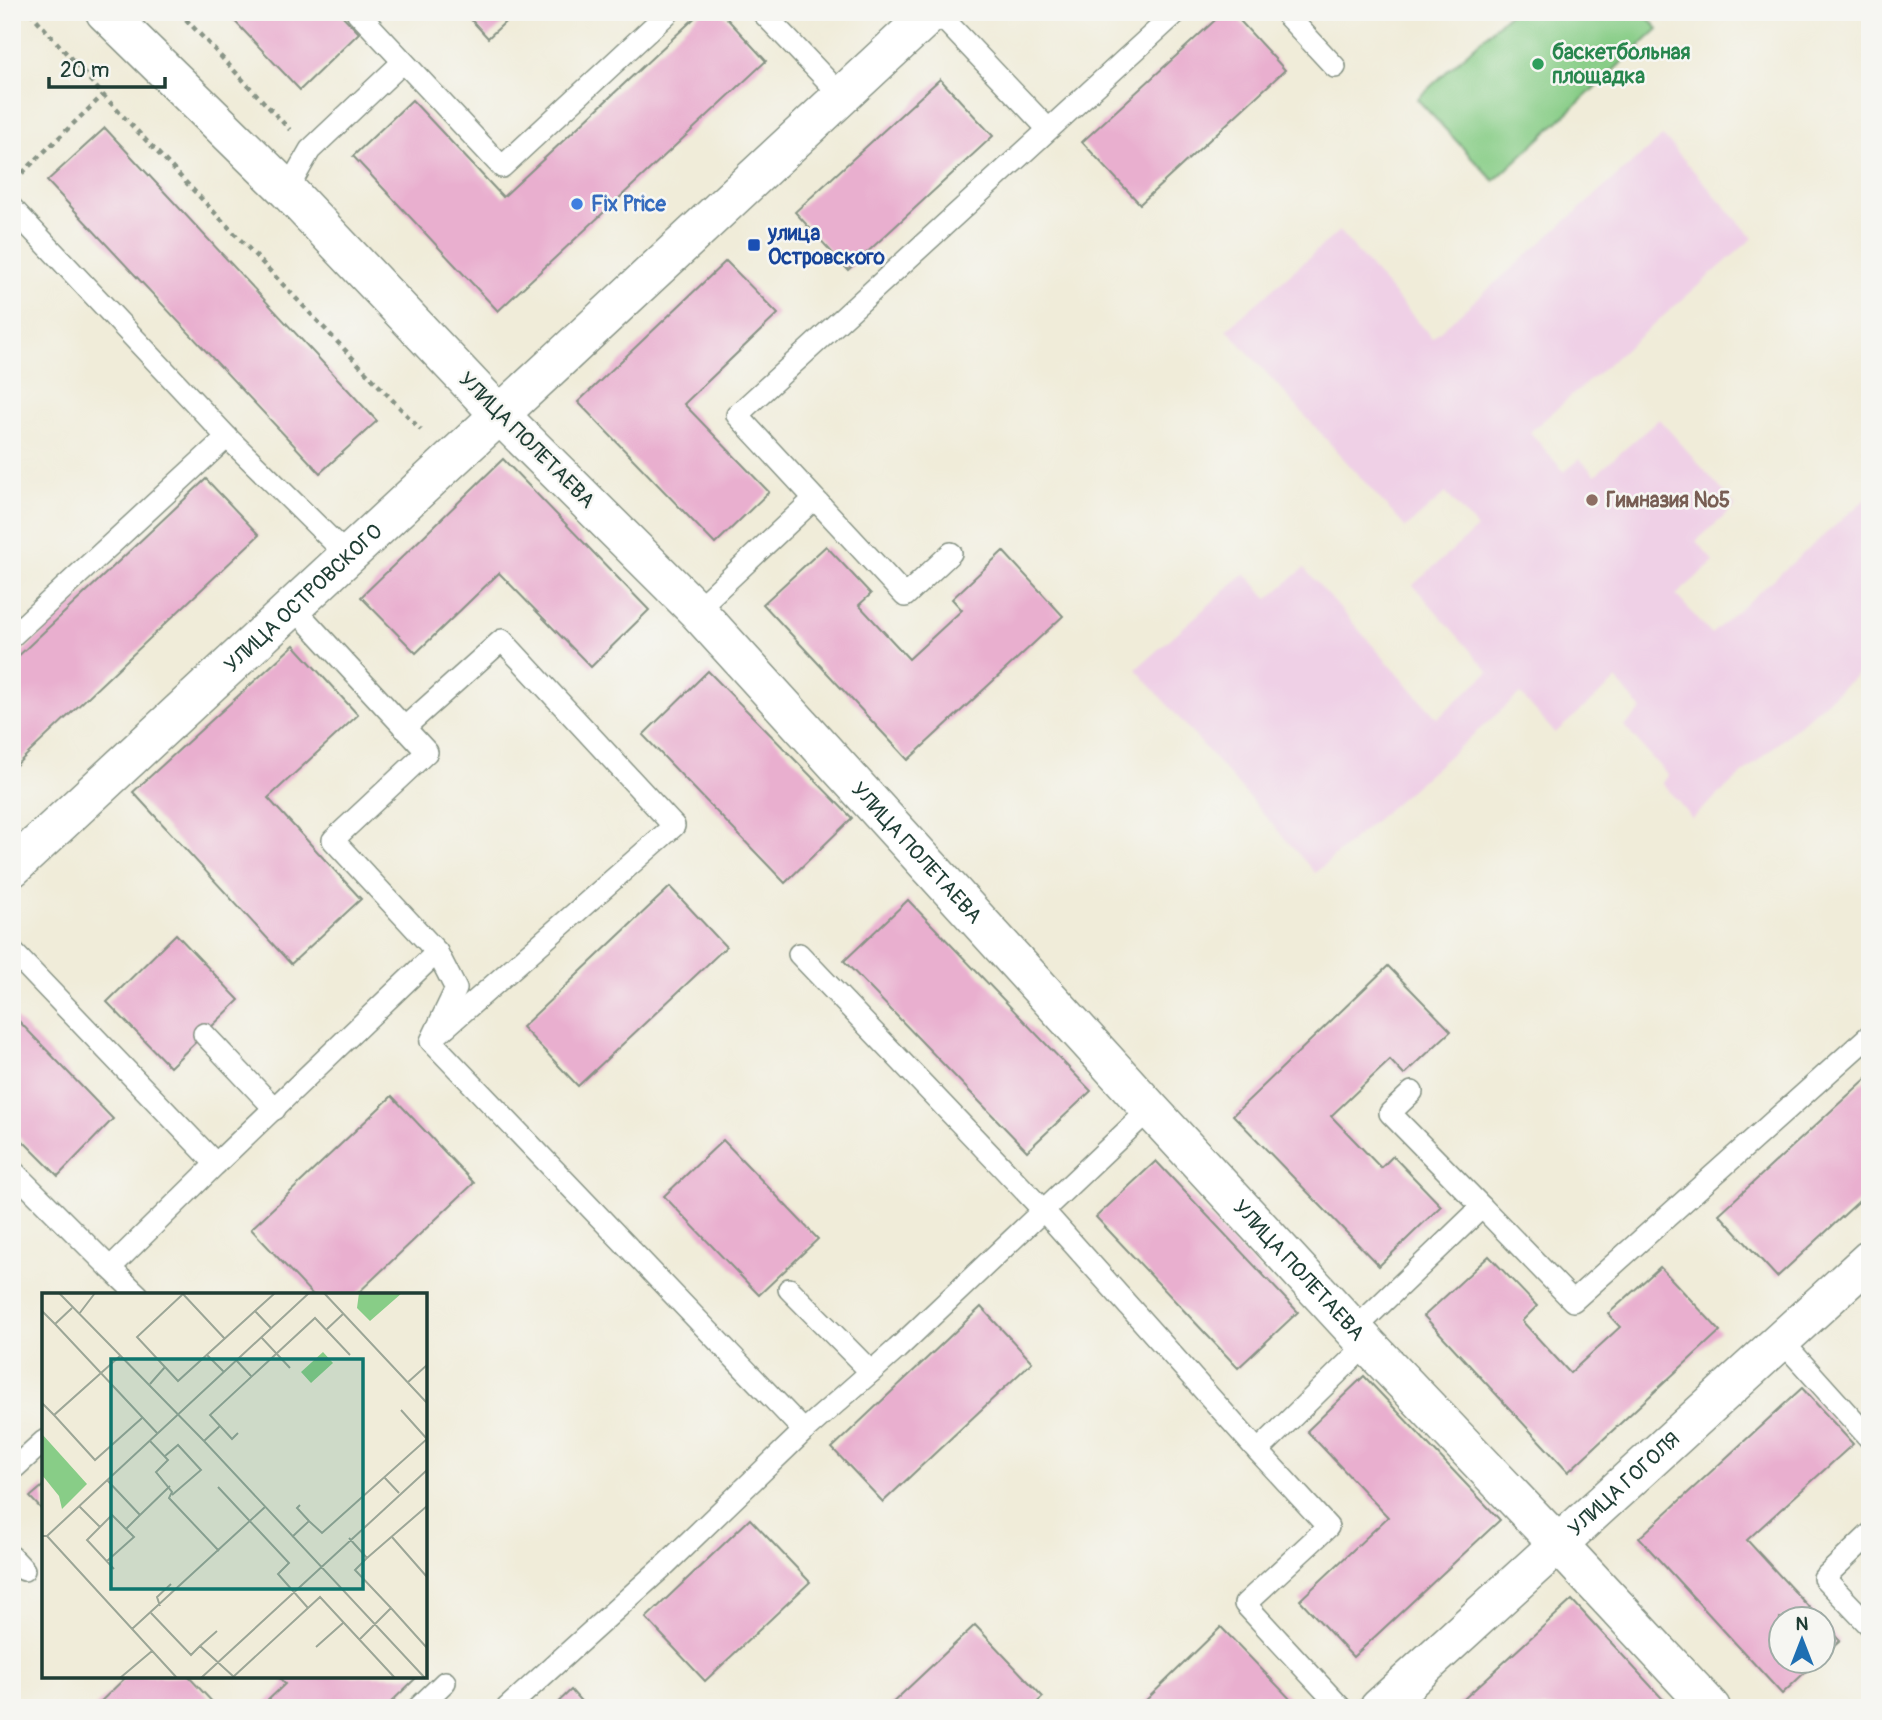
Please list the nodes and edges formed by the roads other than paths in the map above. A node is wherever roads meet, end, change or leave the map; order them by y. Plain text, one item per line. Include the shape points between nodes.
1 (105, 12) edge
2 (357, 12) edge
3 (669, 12) edge
4 (762, 12) edge
5 (932, 12) edge
6 (937, 12) edge
7 (1177, 12) edge
8 (1284, 12) edge
9 (403, 62) junction
10 (1335, 67) dead end
11 (842, 96) junction
12 (1048, 129) junction
13 (287, 190) junction
14 (12, 208) edge
15 (499, 414) junction
16 (227, 437) junction
17 (814, 499) junction
18 (951, 553) dead end
19 (349, 556) junction
20 (293, 608) junction
21 (696, 610) junction
22 (12, 636) edge
23 (404, 727) junction
24 (12, 868) edge
25 (12, 951) edge
26 (437, 952) junction
27 (799, 954) dead end
28 (204, 1034) dead end
29 (1870, 1035) edge
30 (431, 1041) junction
31 (1412, 1092) dead end
32 (275, 1109) junction
33 (1150, 1109) junction
34 (216, 1164) junction
35 (12, 1170) edge
36 (1482, 1207) junction
37 (1043, 1210) junction
38 (1870, 1259) edge
39 (110, 1268) junction
40 (789, 1289) dead end
41 (136, 1293) edge
42 (1361, 1337) junction
43 (1781, 1340) junction
44 (871, 1373) junction
45 (804, 1431) junction
46 (1870, 1438) edge
47 (42, 1443) edge
48 (1258, 1451) junction
49 (12, 1470) edge
50 (1870, 1534) edge
51 (1559, 1545) junction
52 (1870, 1626) edge
53 (445, 1682) dead end
54 (418, 1708) edge
55 (507, 1708) edge
56 (1341, 1708) edge
57 (1379, 1708) edge
58 (1711, 1708) edge

1 - 13 street, УЛИЦА ПОЛЕТАЕВА
2 - 9 lane
3 - 9 lane via 502,167
4 - 11 lane
5 - 11 street, УЛИЦА ОСТРОВСКОГО
6 - 12 lane
7 - 12 lane
8 - 10 lane
9 - 13 lane via 310,150
11 - 15 street, УЛИЦА ОСТРОВСКОГО
12 - 17 lane via 737,415
13 - 15 street, УЛИЦА ПОЛЕТАЕВА
14 - 16 lane
15 - 19 street, УЛИЦА ОСТРОВСКОГО
15 - 21 street, УЛИЦА ПОЛЕТАЕВА
16 - 19 lane
16 - 22 lane
17 - 18 lane via 905,596
17 - 21 lane
19 - 20 street, УЛИЦА ОСТРОВСКОГО
20 - 23 lane
20 - 24 street, УЛИЦА ОСТРОВСКОГО
21 - 33 street, УЛИЦА ПОЛЕТАЕВА
23 - 26 lane via 427,752 332,840
23 - 30 lane via 502,640 674,825
25 - 34 lane
26 - 30 lane via 456,989
26 - 32 lane
27 - 37 lane
28 - 32 lane
29 - 36 lane via 1573,1301
30 - 45 lane
31 - 36 lane via 1390,1113
32 - 34 lane
33 - 37 lane
33 - 42 street, УЛИЦА ПОЛЕТАЕВА
34 - 39 lane
35 - 39 lane
36 - 42 lane
37 - 44 lane
37 - 48 lane
38 - 43 street, УЛИЦА ГОГОЛЯ
39 - 41 lane
40 - 44 lane
42 - 48 lane
42 - 51 street, УЛИЦА ПОЛЕТАЕВА
43 - 46 lane
43 - 51 street, УЛИЦА ГОГОЛЯ
44 - 45 lane
45 - 55 lane
47 - 49 lane
48 - 56 lane via 1328,1527 1245,1604
50 - 52 lane via 1824,1578
51 - 57 street, УЛИЦА ГОГОЛЯ
51 - 58 street, УЛИЦА ПОЛЕТАЕВА
53 - 54 lane

